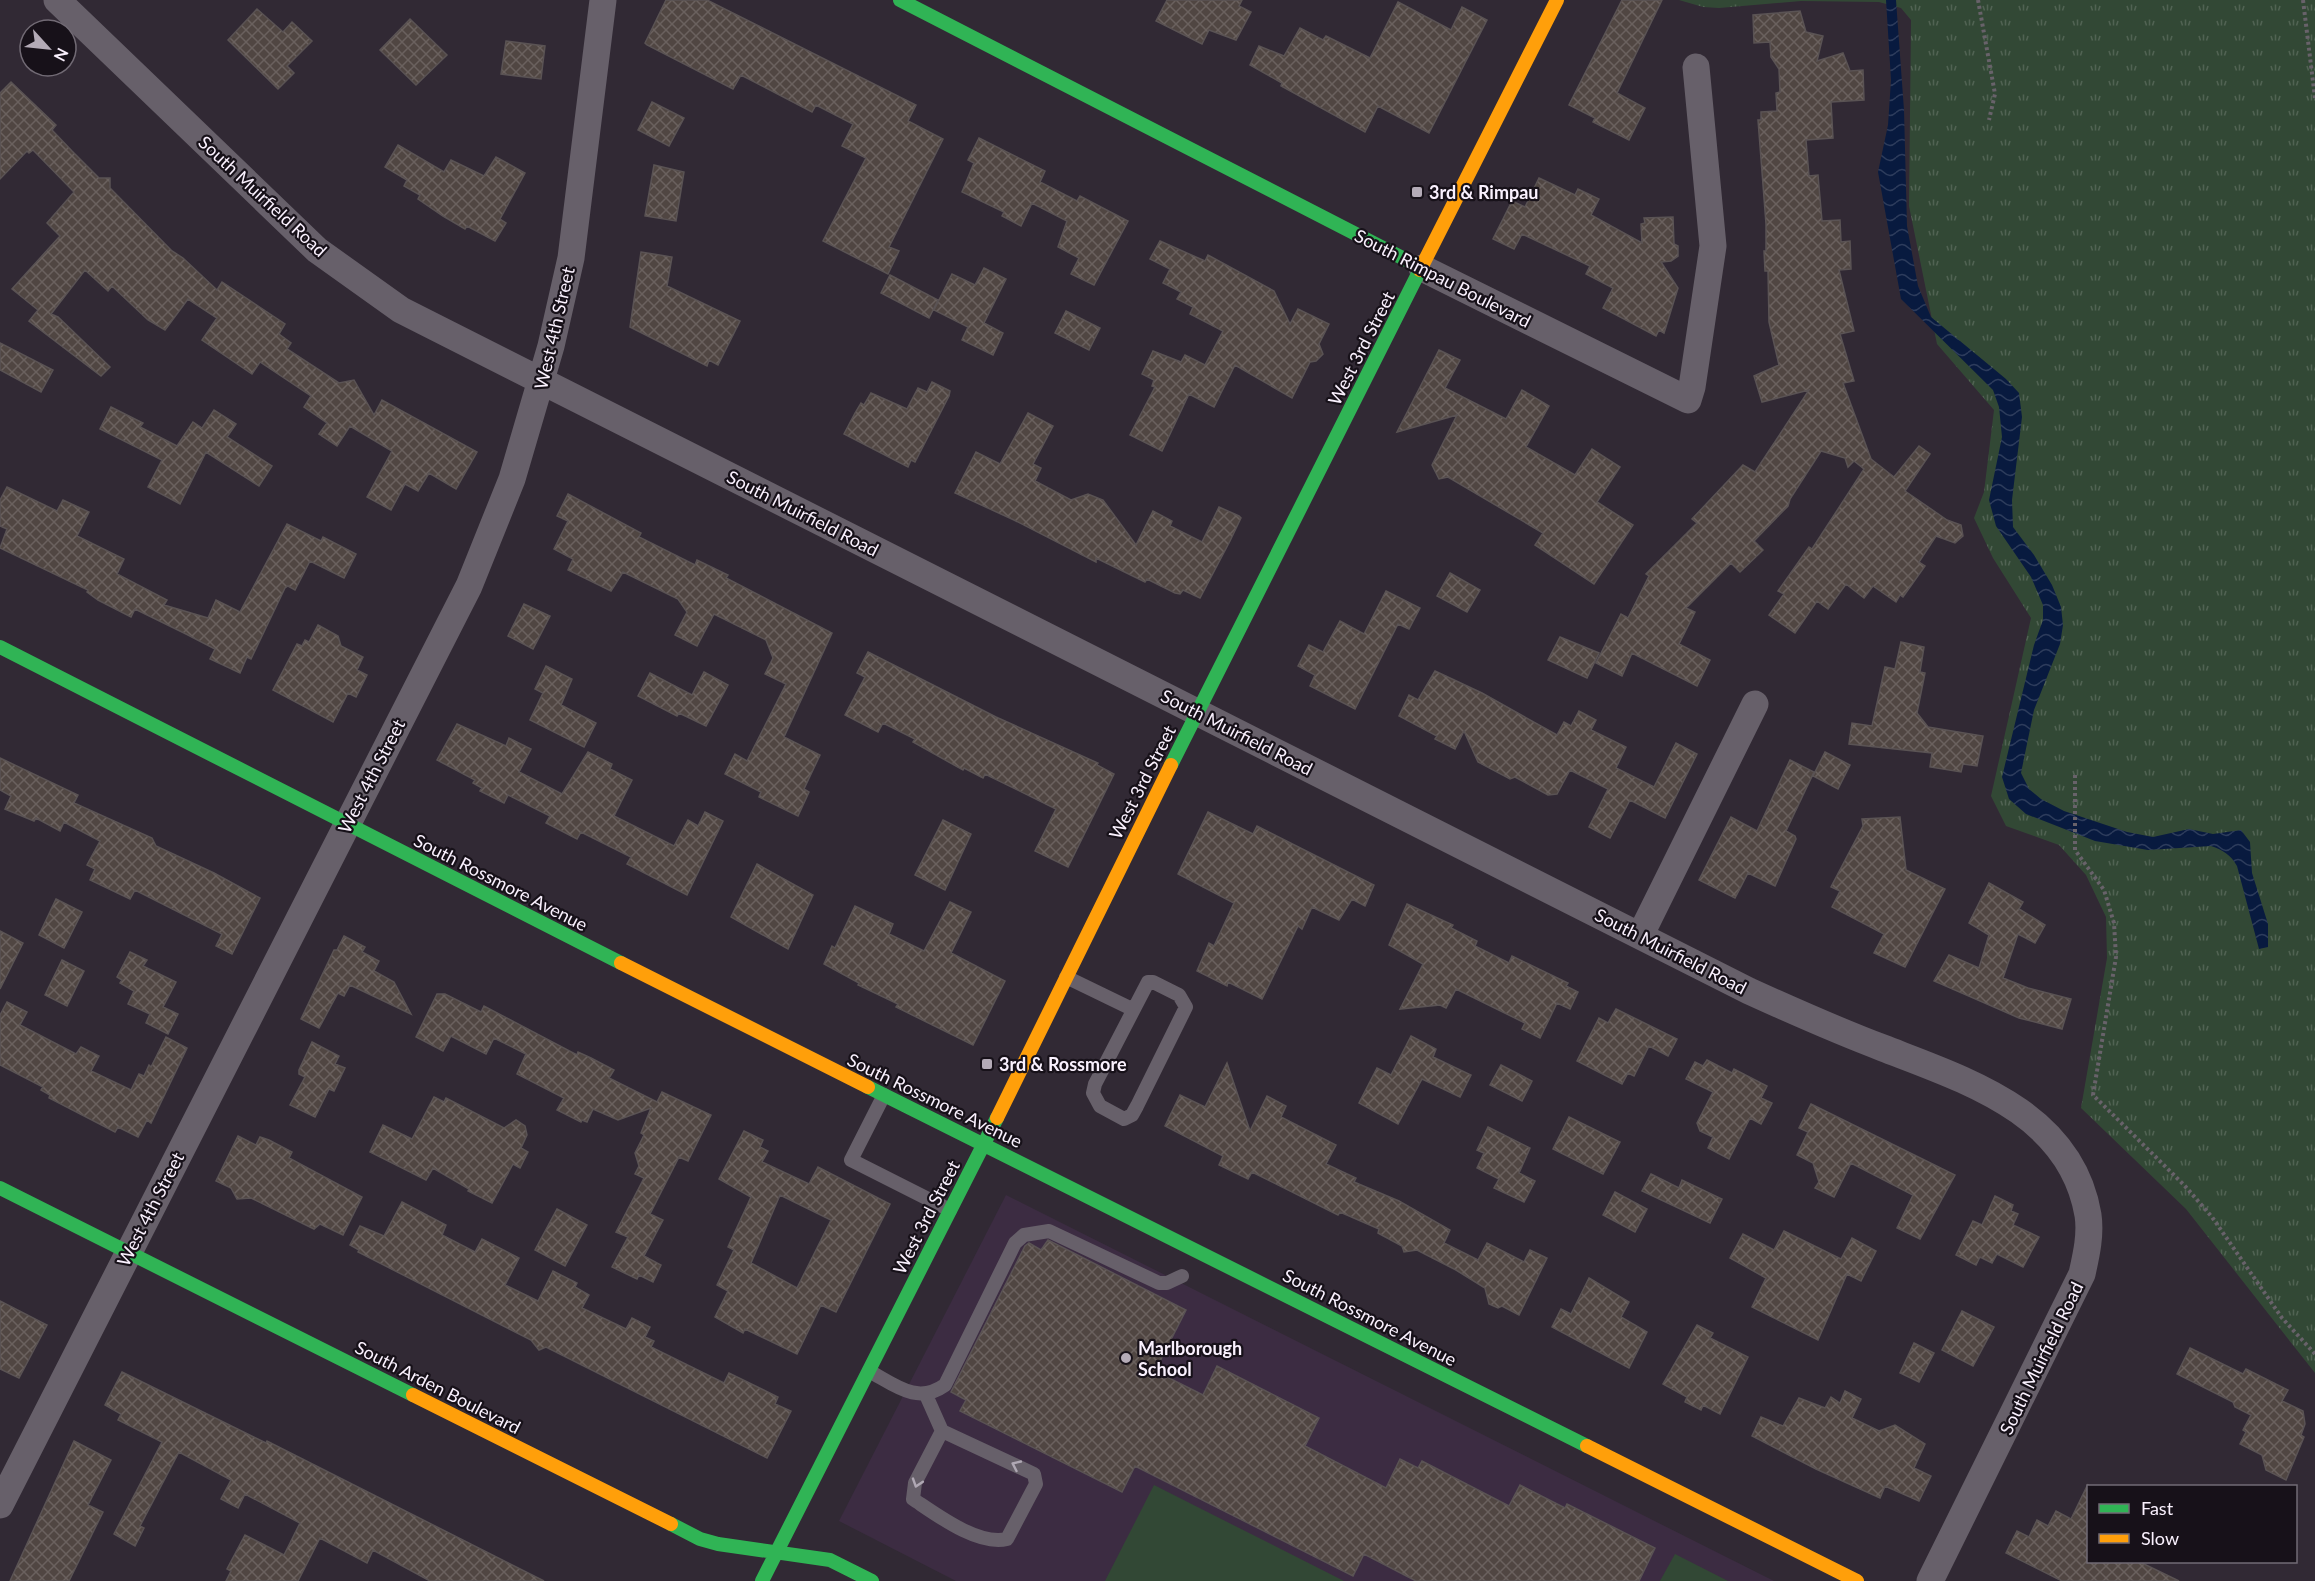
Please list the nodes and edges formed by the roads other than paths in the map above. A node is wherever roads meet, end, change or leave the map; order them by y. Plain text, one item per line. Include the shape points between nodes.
1 (57, 0) edge
2 (603, 0) edge
3 (900, 0) edge
4 (1557, 0) edge
5 (1696, 68) dead end
6 (1422, 268) junction
7 (542, 382) junction
8 (0, 647) edge
9 (1755, 704) dead end
10 (1197, 712) junction
11 (346, 823) junction
12 (1640, 936) junction
13 (1066, 977) junction
14 (1132, 1009) junction
15 (884, 1094) junction
16 (984, 1144) junction
17 (0, 1188) edge
18 (950, 1210) junction
19 (129, 1251) junction
20 (1182, 1276) dead end
21 (869, 1371) junction
22 (926, 1395) junction
23 (942, 1431) junction
24 (0, 1505) edge
25 (776, 1553) junction
26 (762, 1581) edge
27 (872, 1581) edge
28 (1857, 1581) edge
29 (1930, 1581) edge

1 - 7 street, South Muirfield Road via 317,250 401,310
2 - 7 street, West 4th Street via 571,258
3 - 6 main road, South Rimpau Boulevard
4 - 6 main road, West 3rd Street
5 - 6 street, South Rimpau Boulevard via 1713,246 1688,400
6 - 10 main road, West 3rd Street
7 - 10 street, South Muirfield Road
7 - 11 street, West 4th Street via 512,479 469,586
8 - 11 main road, South Rossmore Avenue
9 - 12 street
10 - 12 street, South Muirfield Road
10 - 13 main road, West 3rd Street
11 - 15 main road, South Rossmore Avenue
11 - 19 street, West 4th Street
12 - 29 street, South Muirfield Road via 1826,1026 1993,1094 2035,1121 2071,1164 2088,1217 2082,1274
13 - 14 lane
13 - 16 main road, West 3rd Street
14 - 14 lane via 1093,1093 1100,1106 1124,1119 1137,1106 1186,1007 1179,995 1148,982
15 - 16 main road, South Rossmore Avenue
15 - 18 lane via 851,1160
16 - 18 main road, West 3rd Street
16 - 28 main road, South Rossmore Avenue
17 - 19 main road, South Arden Boulevard
18 - 21 main road, West 3rd Street
19 - 24 street, West 4th Street
19 - 25 main road, South Arden Boulevard via 700,1539
20 - 22 lane via 1159,1283 1049,1231 1024,1235 1015,1243 945,1385
21 - 22 lane via 912,1393
21 - 25 main road, West 3rd Street
22 - 23 lane
23 -> 23 lane via 915,1483 913,1499 954,1526 995,1542 1007,1539 1036,1484 1034,1474
25 - 26 main road, West 3rd Street
25 - 27 main road, South Arden Boulevard via 830,1560

